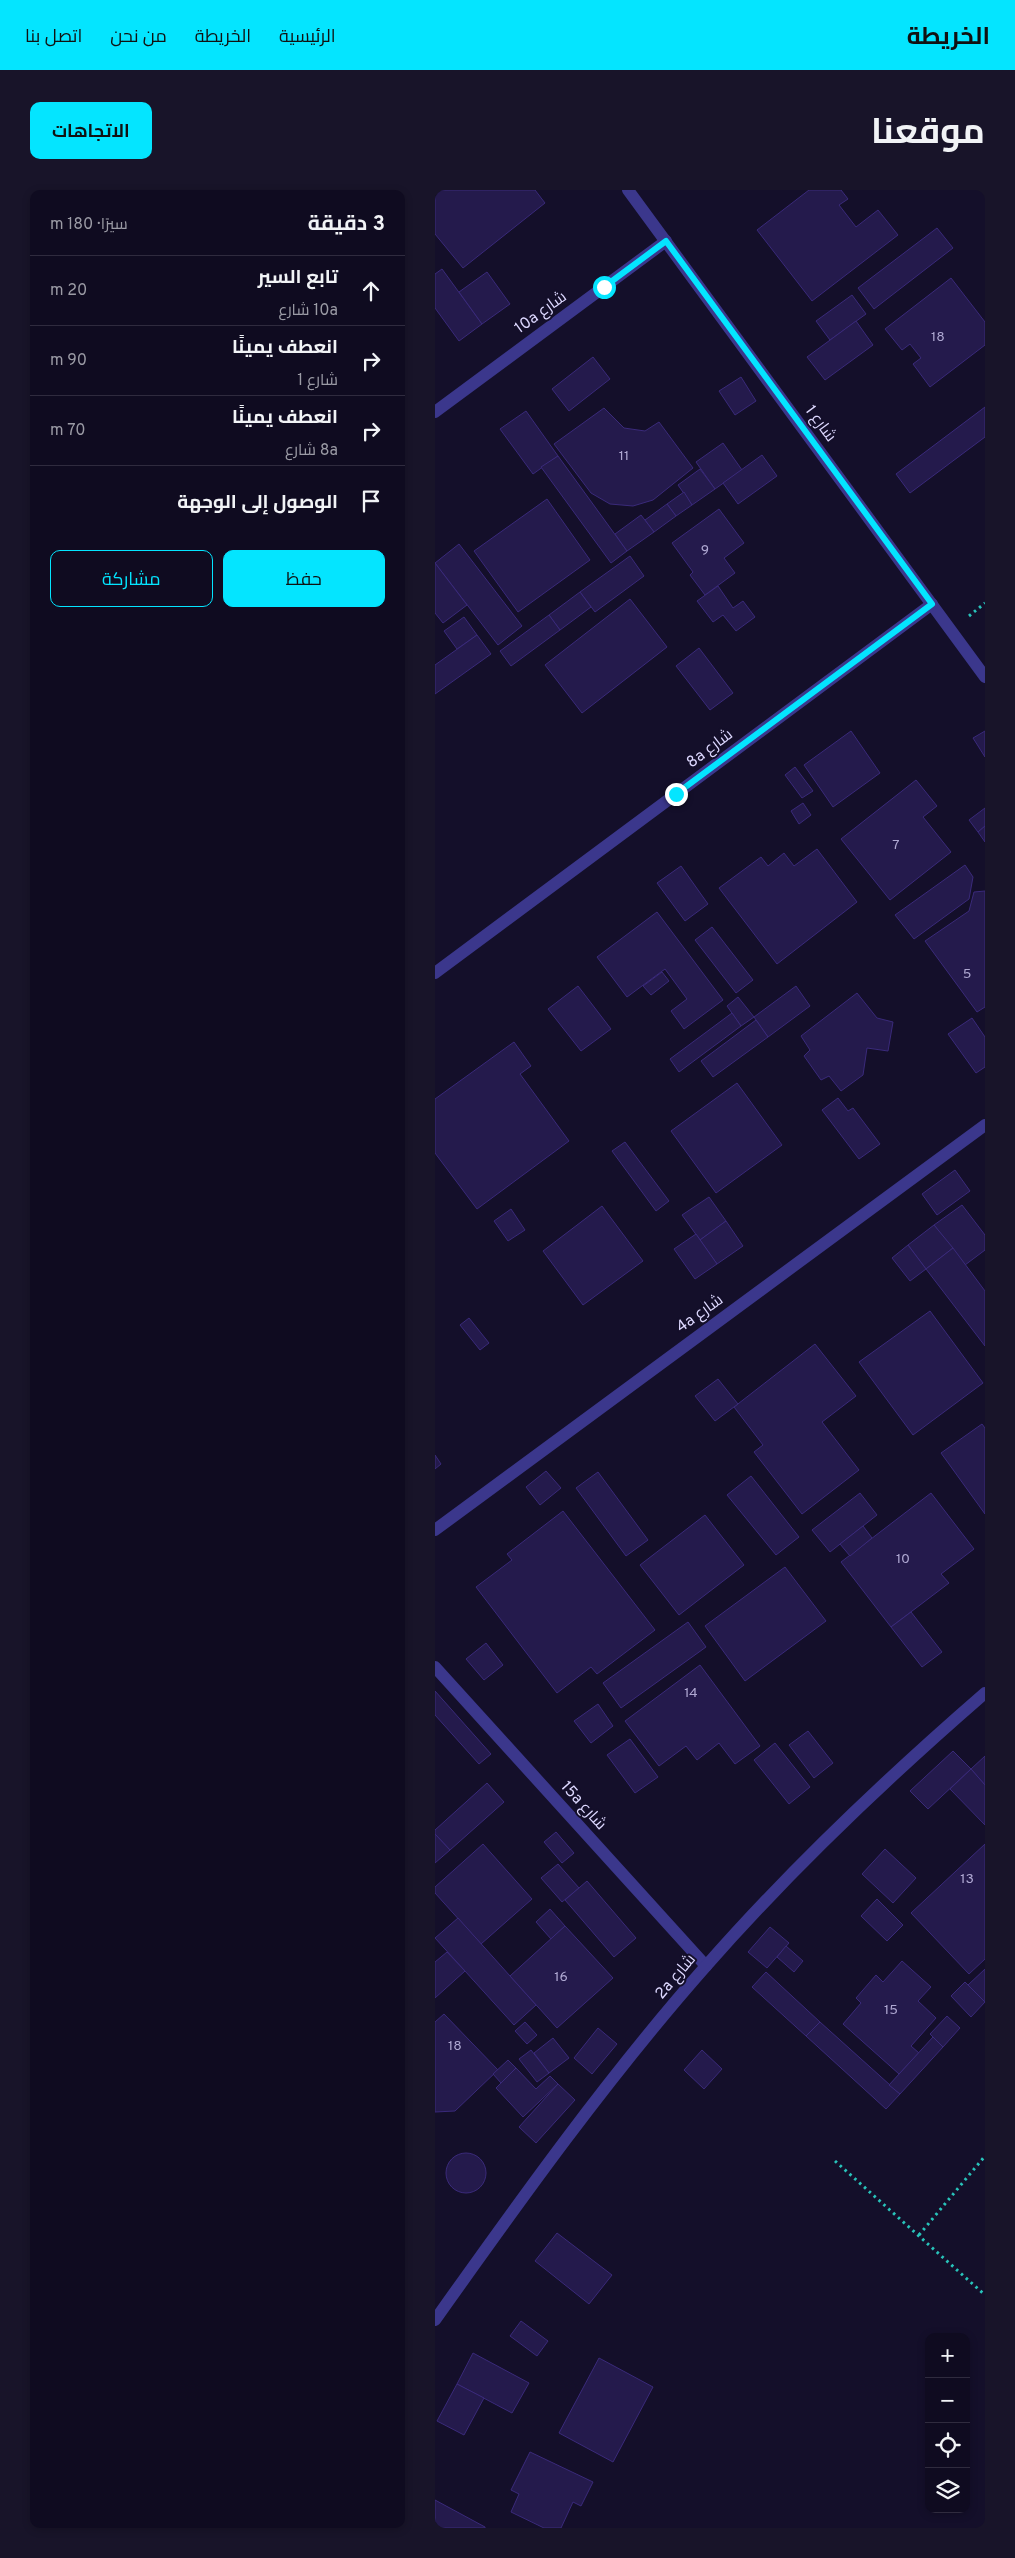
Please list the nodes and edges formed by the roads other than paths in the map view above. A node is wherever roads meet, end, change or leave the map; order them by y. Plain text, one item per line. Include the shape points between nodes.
1 (628, 190) edge
2 (666, 241) junction
3 (435, 412) edge
4 (932, 604) junction
5 (985, 677) edge
6 (435, 973) edge
7 (985, 1125) edge
8 (435, 1530) edge
9 (435, 1667) edge
10 (985, 1693) edge
11 (706, 1966) junction
12 (435, 2320) edge

1 - 2 street, شارع 1
2 - 3 street, 10a شارع
2 - 4 street, شارع 1
4 - 5 street, شارع 1
4 - 6 street, 8a شارع
7 - 8 street, 4a شارع
9 - 11 street, 15a شارع
10 - 11 street, 2a شارع via 812,1853
11 - 12 street, 2a شارع via 564,2143

